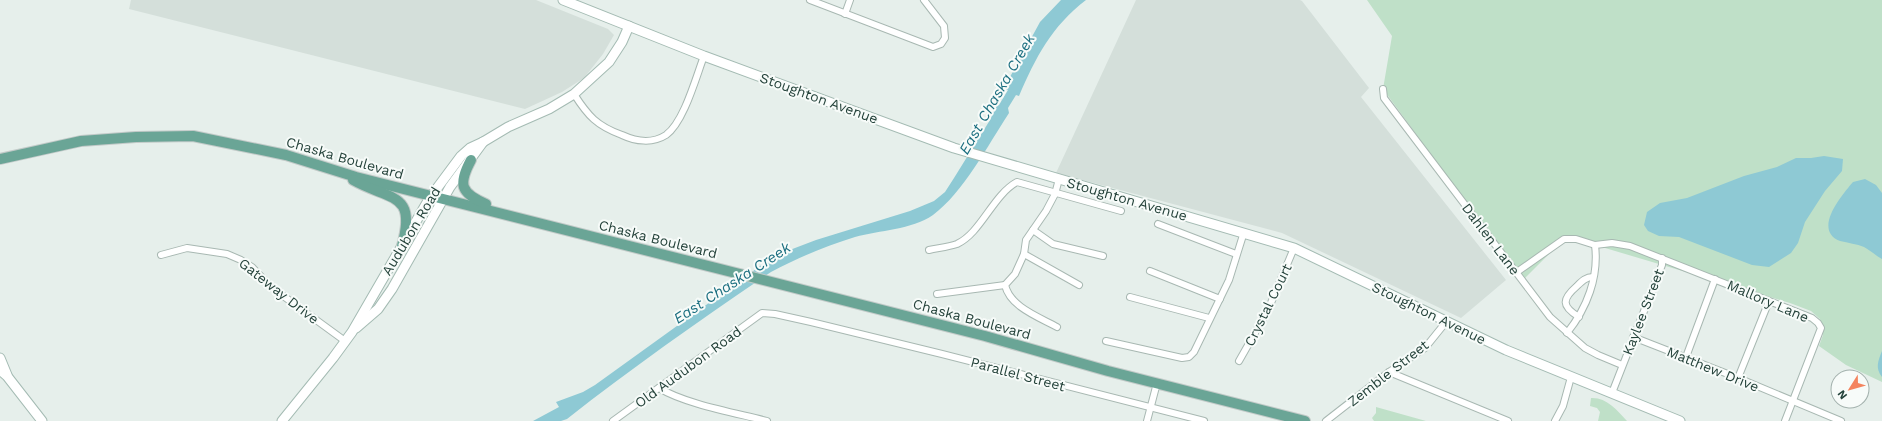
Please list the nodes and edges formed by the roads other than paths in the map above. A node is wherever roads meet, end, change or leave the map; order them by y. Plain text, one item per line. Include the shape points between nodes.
1 (563, 0) edge
2 (810, 0) edge
3 (850, 0) edge
4 (924, 0) edge
5 (845, 14) junction
6 (629, 26) junction
7 (704, 56) junction
8 (1383, 89) dead end
9 (574, 94) junction
10 (483, 142) junction
11 (0, 159) edge
12 (471, 160) junction
13 (338, 171) junction
14 (1059, 179) junction
15 (1055, 194) junction
16 (431, 196) junction
17 (443, 199) junction
18 (1121, 211) dead end
19 (519, 218) junction
20 (1158, 224) dead end
21 (1033, 230) junction
22 (1244, 232) junction
23 (1595, 245) junction
24 (402, 246) junction
25 (1294, 248) junction
26 (929, 250) dead end
27 (1024, 254) junction
28 (1236, 254) junction
29 (161, 255) dead end
30 (1103, 256) dead end
31 (1662, 258) junction
32 (1150, 271) dead end
33 (1517, 272) junction
34 (1593, 277) junction
35 (1715, 279) junction
36 (1005, 285) junction
37 (1079, 285) dead end
38 (937, 294) dead end
39 (1130, 297) dead end
40 (1220, 299) junction
41 (1769, 301) junction
42 (762, 313) joint
43 (1579, 317) junction
44 (1209, 318) junction
45 (1446, 322) junction
46 (1057, 327) dead end
47 (352, 332) junction
48 (1567, 333) junction
49 (1633, 337) junction
50 (345, 341) junction
51 (1106, 341) dead end
52 (1686, 357) junction
53 (0, 358) edge
54 (1239, 361) dead end
55 (1622, 365) junction
56 (1389, 372) junction
57 (4, 373) edge
58 (1571, 377) junction
59 (1738, 378) junction
60 (1157, 383) junction
61 (659, 388) junction
62 (1612, 393) junction
63 (1792, 402) junction
64 (1151, 408) junction
65 (42, 421) edge
66 (282, 421) edge
67 (613, 421) edge
68 (767, 421) edge
69 (1148, 421) edge
70 (1204, 421) edge
71 (1305, 421) edge
72 (1326, 421) edge
73 (1508, 421) edge
74 (1555, 421) edge
75 (1680, 421) edge
76 (1785, 421) edge
77 (1841, 421) edge

1 - 6 street, Stoughton Avenue
2 - 5 street
3 - 5 street
4 - 5 street via 944,26 945,38 941,44 933,47
6 - 7 street, Stoughton Avenue
6 - 9 street, Audubon Road via 609,62
7 - 9 street via 674,126 665,135 653,140 638,141 603,128 592,119
7 - 14 street, Stoughton Avenue via 954,148
8 - 33 street, Dahlen Lane via 1384,98
9 - 10 street, Audubon Road
10 - 12 street, Audubon Road
10 - 16 street, Audubon Road via 461,156
11 - 13 main road, Chaska Boulevard via 81,141 193,136 286,155
12 - 17 street, Audubon Road
12 - 19 main road via 462,183 469,195
13 - 16 main road, Chaska Boulevard
13 - 24 main road via 366,188 389,195 400,203 407,221
14 - 15 street
14 - 22 street, Stoughton Avenue
15 - 18 street
15 - 21 street
15 - 26 street via 1027,183 1017,182 1002,193 964,239 957,244
16 - 17 main road, Chaska Boulevard
16 - 24 street, Audubon Road
17 - 19 main road, Chaska Boulevard
17 - 47 street, Audubon Road via 392,289 378,309
19 - 60 main road, Chaska Boulevard via 985,336
20 - 28 street
21 - 27 street via 1026,240
21 - 30 street via 1054,244
22 - 25 street, Stoughton Avenue
22 - 28 street
23 - 31 street, Mallory Lane via 1612,243 1630,246
23 - 33 street via 1576,239 1564,239
23 - 34 street via 1597,258
24 - 47 street, Audubon Road
25 - 45 street, Stoughton Avenue
25 - 54 street, Crystal Court via 1268,310
27 - 36 street via 1015,274
27 - 37 street
28 - 40 street via 1230,280
29 - 50 street, Gateway Drive via 187,248 227,254 241,260 252,267 270,287
31 - 35 street, Mallory Lane
31 - 49 street, Kaylee Street via 1662,265
32 - 40 street
33 - 48 street, Dahlen Lane via 1550,317
34 - 43 street via 1590,293
34 - 43 street via 1586,278 1566,297 1568,309
35 - 41 street, Mallory Lane
35 - 52 street
36 - 38 street
36 - 46 street via 1006,293 1011,299
39 - 44 street
40 - 44 street
41 - 59 street
41 - 63 street, Mallory Lane via 1812,318 1821,328
42 - 61 street, Old Audubon Road
42 - 64 street, Parallel Street via 831,327
43 - 48 street
44 - 51 street via 1194,352 1189,357 1182,358
45 - 56 street, Zemble Street via 1425,348
45 - 58 street, Stoughton Avenue
47 - 50 street, Audubon Road
48 - 55 street, Dahlen Lane via 1593,353
49 - 52 street, Matthew Drive
49 - 55 street, Kaylee Street
50 - 66 street, Audubon Road
52 - 59 street, Matthew Drive
53 - 57 street
55 - 62 street, Kaylee Street
56 - 72 street, Zemble Street
56 - 73 street
57 - 65 street
58 - 62 street, Stoughton Avenue
58 - 74 street via 1563,406
59 - 63 street, Matthew Drive
60 - 64 street
60 - 71 main road, Chaska Boulevard
61 - 67 street, Old Audubon Road
61 - 68 street via 688,400
62 - 75 street, Stoughton Avenue
63 - 76 street
63 - 77 street, Matthew Drive
64 - 69 street
64 - 70 street, Parallel Street

